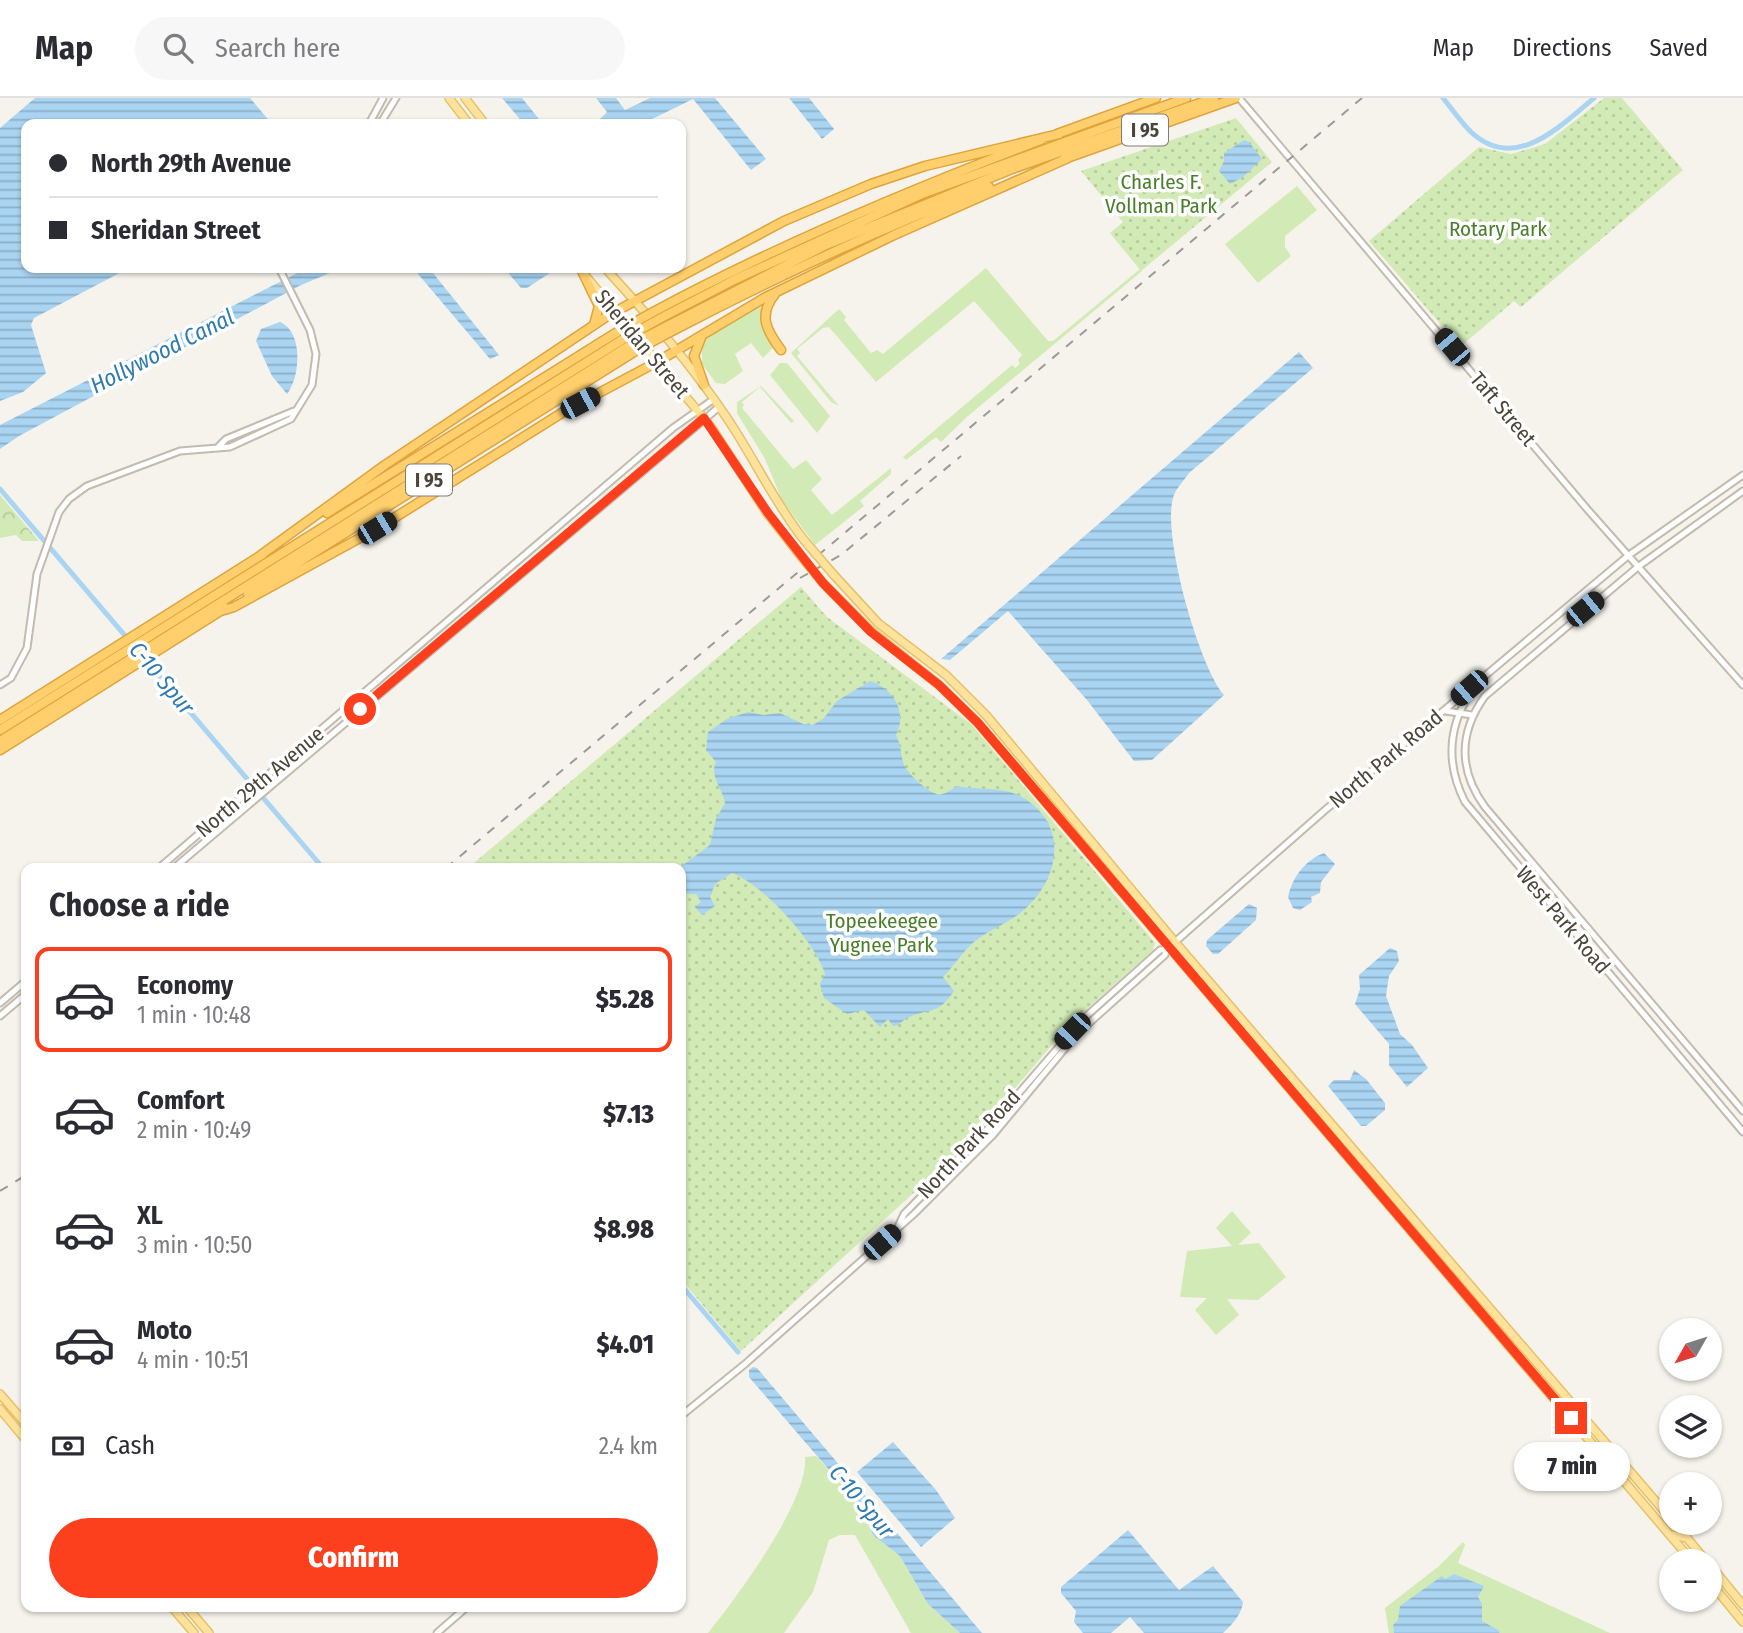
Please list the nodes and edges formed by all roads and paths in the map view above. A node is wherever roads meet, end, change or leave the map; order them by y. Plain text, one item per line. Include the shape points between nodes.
1 (383, 98) edge
2 (396, 98) edge
3 (449, 98) edge
4 (465, 98) edge
5 (1156, 98) edge
6 (1186, 98) edge
7 (1238, 98) edge
8 (1219, 100) edge
9 (372, 119) edge
10 (383, 119) edge
11 (465, 119) edge
12 (481, 119) edge
13 (1059, 134) junction
14 (1068, 158) junction
15 (282, 273) edge
16 (582, 273) edge
17 (583, 273) edge
18 (609, 273) edge
19 (777, 292) junction
20 (634, 301) junction
21 (615, 312) junction
22 (664, 322) junction
23 (592, 328) junction
24 (702, 335) junction
25 (631, 344) junction
26 (781, 350) dead end
27 (676, 351) junction
28 (657, 362) junction
29 (704, 385) junction
30 (714, 399) junction
31 (719, 407) junction
32 (697, 409) junction
33 (704, 418) junction
34 (1743, 475) edge
35 (1743, 491) edge
36 (261, 555) junction
37 (1629, 555) junction
38 (1639, 566) junction
39 (221, 611) junction
40 (140, 635) junction
41 (120, 648) junction
42 (152, 650) junction
43 (132, 662) junction
44 (0, 685) edge
45 (1476, 685) junction
46 (1743, 685) edge
47 (1443, 712) junction
48 (1460, 712) junction
49 (1472, 715) junction
50 (0, 720) edge
51 (0, 730) edge
52 (0, 741) edge
53 (0, 750) edge
54 (257, 791) junction
55 (165, 863) edge
56 (179, 863) edge
57 (1175, 942) junction
58 (1167, 948) junction
59 (21, 985) edge
60 (21, 998) edge
61 (0, 1003) edge
62 (0, 1016) edge
63 (1292, 1093) junction
64 (1308, 1094) junction
65 (1743, 1111) edge
66 (1743, 1132) edge
67 (1394, 1194) junction
68 (1385, 1201) junction
69 (0, 1394) edge
70 (0, 1409) edge
71 (686, 1412) edge
72 (21, 1417) edge
73 (21, 1434) edge
74 (1637, 1496) junction
75 (1659, 1505) edge
76 (1684, 1535) edge
77 (1686, 1538) junction
78 (1682, 1549) edge
79 (1696, 1549) edge
80 (1722, 1580) edge
81 (1722, 1597) edge
82 (1743, 1605) edge
83 (191, 1612) edge
84 (461, 1612) edge
85 (178, 1614) joint
86 (196, 1618) junction
87 (1743, 1622) edge
88 (192, 1630) edge
89 (209, 1633) edge
90 (437, 1633) edge

1 - 9 street
2 - 10 street
3 - 11 main road
4 - 12 main road
5 - 13 highway, I 95
6 - 22 highway via 922,194 761,267
7 - 8 highway, I 95
7 - 37 street, Taft Street
8 - 14 highway, I 95
8 - 22 highway via 1012,169 838,240
13 - 20 highway via 870,184 784,221
13 - 22 highway, I 95 via 810,234
14 - 19 highway
14 - 22 highway, I 95 via 882,229
15 - 44 street via 310,330 316,354 312,385 291,419 230,447 180,451 80,490 59,512 32,595 27,648 11,678
16 - 23 highway via 599,306
17 - 21 main road, Sheridan Street
18 - 20 main road, Sheridan Street
19 - 24 highway
19 - 26 highway via 767,304 764,321
20 - 21 highway
20 - 27 main road, Sheridan Street
21 - 23 highway
21 - 28 main road, Sheridan Street
22 - 25 highway, I 95, bridge
22 - 25 highway, bridge
22 - 36 highway, I 95, bridge via 619,331
23 - 36 highway via 415,444
24 - 27 highway
24 - 29 highway via 694,356
25 - 39 highway, I 95
25 - 40 highway
25 - 42 highway
27 - 28 highway
27 - 29 main road, Sheridan Street
28 - 32 main road, Sheridan Street
28 - 39 highway via 565,411 367,534
29 - 30 main road, Sheridan Street
30 - 31 main road, Sheridan Street
30 - 32 street, North 29th Avenue
31 - 33 street, North 29th Avenue
31 - 57 main road, Sheridan Street, bridge via 804,540 878,623 964,691
32 - 33 main road, Sheridan Street
32 - 54 street, North 29th Avenue
33 - 54 street, North 29th Avenue
33 - 58 main road, Sheridan Street, bridge via 823,583 871,632 956,699
34 - 37 street, North Park Road
35 - 38 street
36 - 40 highway, I 95
37 - 38 street, Taft Street
37 - 45 street, North Park Road
38 - 46 street, Taft Street
38 - 49 street, West Park Road via 1485,695
39 - 42 highway, I 95
40 - 41 highway, I 95
41 - 50 highway, I 95
41 - 51 highway
42 - 43 highway, I 95
43 - 52 highway
43 - 53 highway, I 95
45 - 47 street, North Park Road
45 - 48 street, West Park Road
47 - 48 street
47 - 57 street, North Park Road
48 - 49 street
48 - 66 street, West Park Road via 1451,741 1451,762 1465,802
49 - 65 street, West Park Road via 1464,758 1476,796
54 - 55 street, North 29th Avenue
54 - 56 street, North 29th Avenue
57 - 58 street, North Park Road
57 - 64 main road, Sheridan Street
58 - 63 main road, Sheridan Street
58 - 71 street, North Park Road via 1165,955 1077,1034 993,1135 897,1229
59 - 61 street
60 - 62 street
63 - 64 main road
63 - 68 main road, Sheridan Street
64 - 67 main road, Sheridan Street
67 - 68 main road
67 - 75 main road, Sheridan Street
68 - 74 main road, Sheridan Street
69 - 72 main road
70 - 73 main road
74 - 77 main road via 1676,1537
74 - 78 main road, Sheridan Street
76 - 77 main road, Sheridan Street
77 - 79 main road, Sheridan Street
80 - 82 main road
81 - 87 main road
83 - 86 main road
84 - 90 street
85 - 86 main road
85 - 88 main road
86 - 89 main road
88 - 89 main road

